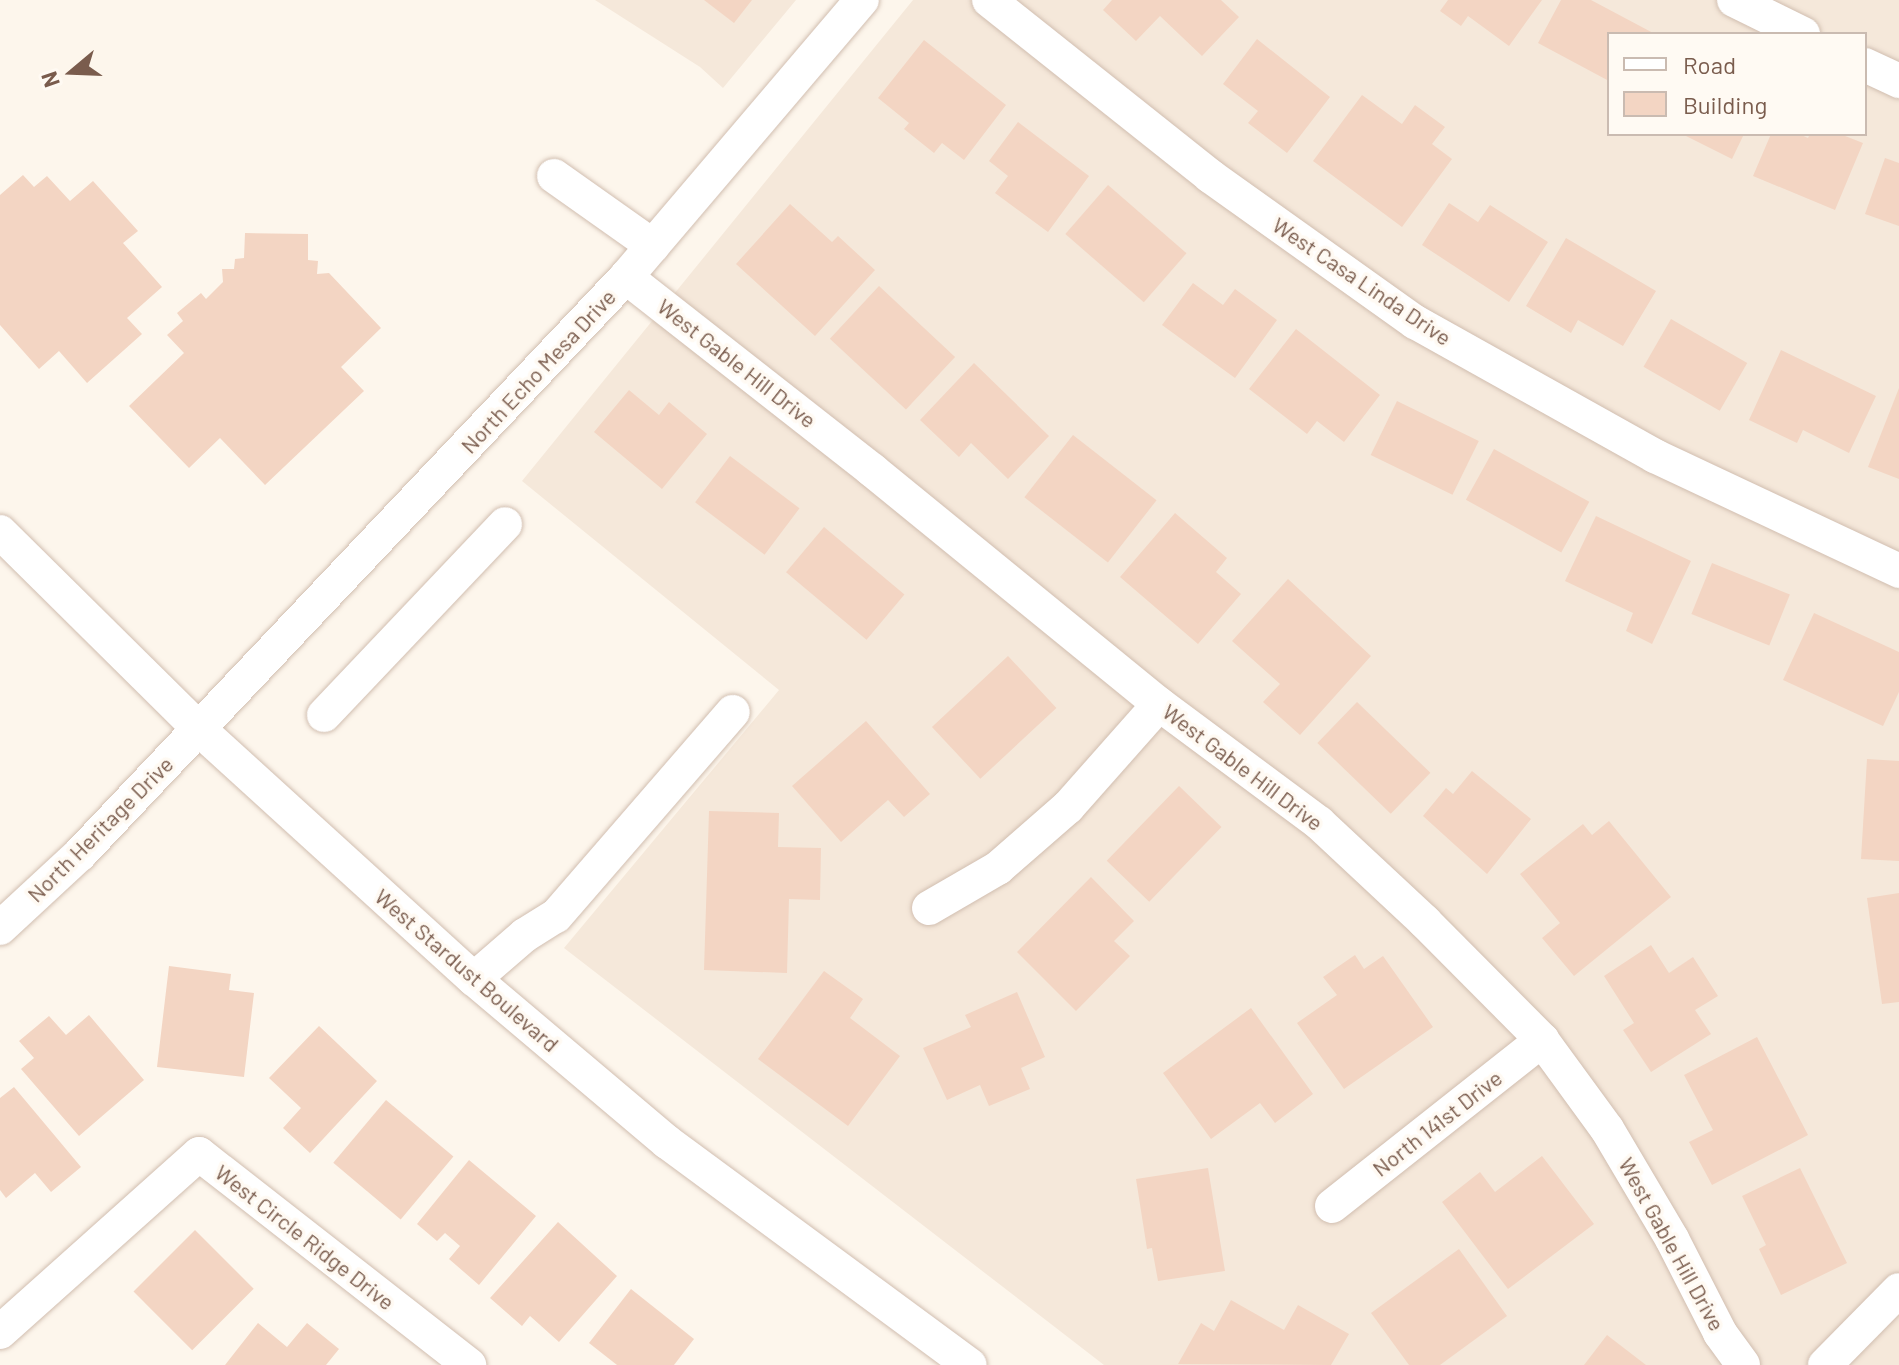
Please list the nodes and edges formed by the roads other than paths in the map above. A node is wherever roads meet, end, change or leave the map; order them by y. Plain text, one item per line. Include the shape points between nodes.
1 (862, 0) edge
2 (989, 0) edge
3 (1734, 0) edge
4 (1799, 32) edge
5 (1867, 66) edge
6 (1899, 81) edge
7 (554, 176) dead end
8 (653, 246) junction
9 (626, 277) junction
10 (505, 524) dead end
11 (0, 532) edge
12 (1899, 571) edge
13 (1159, 704) junction
14 (733, 712) dead end
15 (324, 715) dead end
16 (199, 729) junction
17 (929, 908) dead end
18 (0, 928) edge
19 (474, 979) junction
20 (1542, 1040) junction
21 (1332, 1206) dead end
22 (1899, 1290) edge
23 (0, 1332) edge
24 (469, 1365) edge
25 (970, 1365) edge
26 (1743, 1365) edge
27 (1825, 1365) edge

1 - 8 street, North Echo Mesa Drive
2 - 12 street, West Casa Linda Drive via 1210,176 1415,322 1655,456
3 - 4 street
5 - 6 street
7 - 8 street
8 - 9 street, North Echo Mesa Drive
9 - 13 street, West Gable Hill Drive
9 - 16 street, North Echo Mesa Drive
10 - 15 street
11 - 16 street, West Stardust Boulevard
13 - 17 street via 1068,807 998,868
13 - 20 street, West Gable Hill Drive via 1319,823
14 - 19 street via 556,916
16 - 18 street, North Heritage Drive via 80,854
16 - 19 street, West Stardust Boulevard
19 - 25 street, West Stardust Boulevard via 667,1142
20 - 21 street, North 141st Drive
20 - 26 street, West Gable Hill Drive via 1607,1129
22 - 27 street
23 - 24 street, West Circle Ridge Drive via 199,1154

